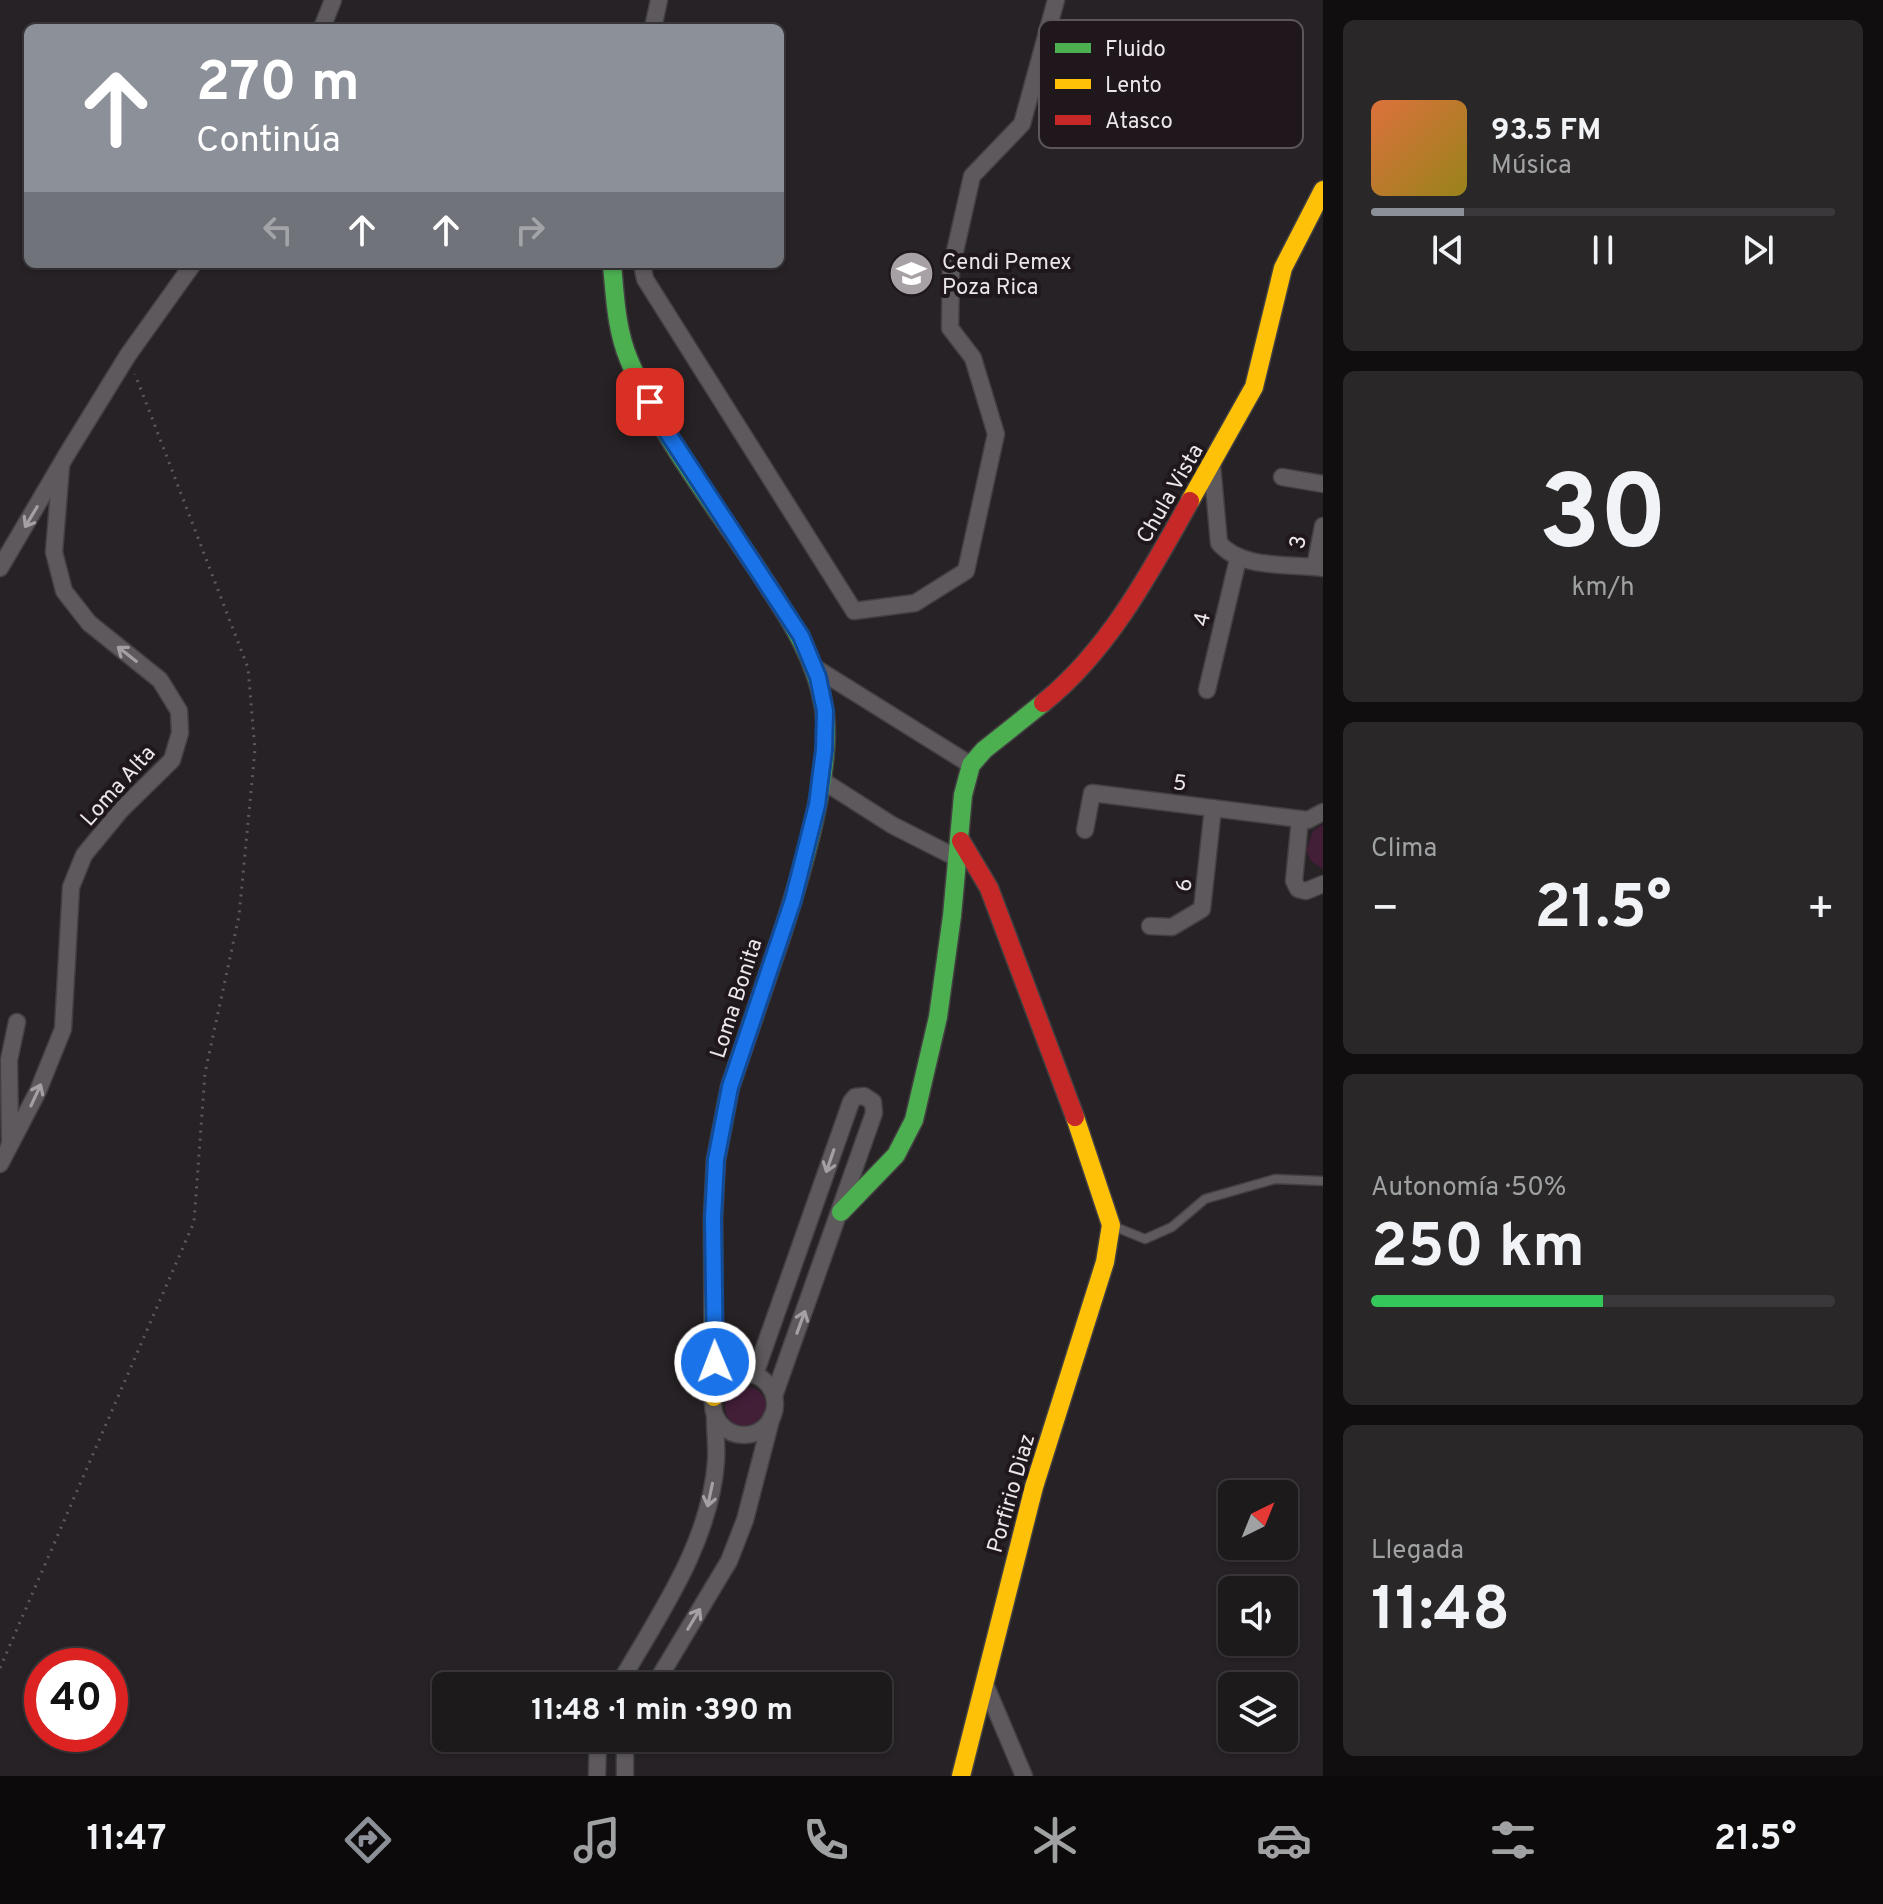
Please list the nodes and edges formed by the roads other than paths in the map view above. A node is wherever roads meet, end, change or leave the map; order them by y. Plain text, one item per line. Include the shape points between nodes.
1 (333, 0) edge
2 (659, 0) edge
3 (1056, 0) edge
4 (1051, 20) edge
5 (324, 24) edge
6 (654, 24) edge
7 (1039, 62) edge
8 (1323, 190) edge
9 (190, 268) edge
10 (612, 268) edge
11 (643, 268) edge
12 (1212, 465) junction
13 (61, 466) junction
14 (1282, 477) dead end
15 (1323, 484) edge
16 (1323, 526) edge
17 (1238, 559) junction
18 (1319, 567) edge
19 (0, 568) edge
20 (814, 667) junction
21 (1207, 690) dead end
22 (971, 765) junction
23 (820, 779) junction
24 (1213, 808) junction
25 (1323, 812) edge
26 (1300, 819) junction
27 (1085, 830) dead end
28 (960, 850) junction
29 (1323, 884) edge
30 (1150, 926) dead end
31 (17, 1022) dead end
32 (10, 1147) junction
33 (0, 1164) edge
34 (1323, 1181) edge
35 (841, 1212) junction
36 (1111, 1225) junction
37 (755, 1374) junction
38 (774, 1396) junction
39 (714, 1397) junction
40 (772, 1416) junction
41 (715, 1417) junction
42 (626, 1672) edge
43 (662, 1672) edge
44 (985, 1684) junction
45 (598, 1752) edge
46 (625, 1752) edge
47 (597, 1776) edge
48 (625, 1776) edge
49 (961, 1776) edge
50 (1024, 1776) edge

1 - 5 street
2 - 6 street
3 - 4 street
7 - 11 street via 1022,124 972,176 951,269 950,328 973,358 996,434 966,571 915,603 854,611
8 - 12 street, Chula Vista via 1283,268 1254,387
9 - 13 street, Loma Alta via 128,355
10 - 20 street, Loma Bonita via 616,313 628,358 661,423 801,636
12 - 17 street via 1219,543
12 - 22 street, Chula Vista via 1115,625 1063,687
13 -> 19 street, Loma Alta
32 -> 13 street, Loma Alta via 63,1029 71,887 84,855 172,760 180,733 179,711 160,680 89,623 64,591 54,552
14 - 15 street
16 - 18 street, 3
17 - 18 street
17 - 21 street, 4
20 - 22 street
20 - 23 street, Loma Bonita via 825,711
22 - 28 street via 963,795
23 - 28 street via 892,825
23 - 39 street, Loma Bonita via 793,900 730,1087 716,1160
24 - 26 street, 5
24 - 27 street, 5 via 1092,793
24 - 30 street, 6 via 1202,909 1172,927
25 - 26 street
26 - 29 street via 1294,881 1306,891
28 - 35 street via 938,1017 914,1120 896,1155
28 - 36 street via 989,888
31 - 32 street via 9,1060
32 - 33 street, Loma Alta
34 - 36 lane via 1275,1179 1205,1199 1172,1227 1145,1239
35 -> 37 street via 874,1113 873,1102 864,1096 851,1102
38 -> 35 street
36 - 44 street, Porfirio Diaz via 1105,1262 1034,1487
37 - 38 street
37 - 39 street via 726,1380
38 - 40 street
39 - 41 street
40 - 41 street via 758,1431 738,1435
43 -> 40 street via 729,1561
41 -> 42 street via 717,1460 703,1528
44 - 49 street, Porfirio Diaz
44 - 50 street
45 - 47 street
46 - 48 street

